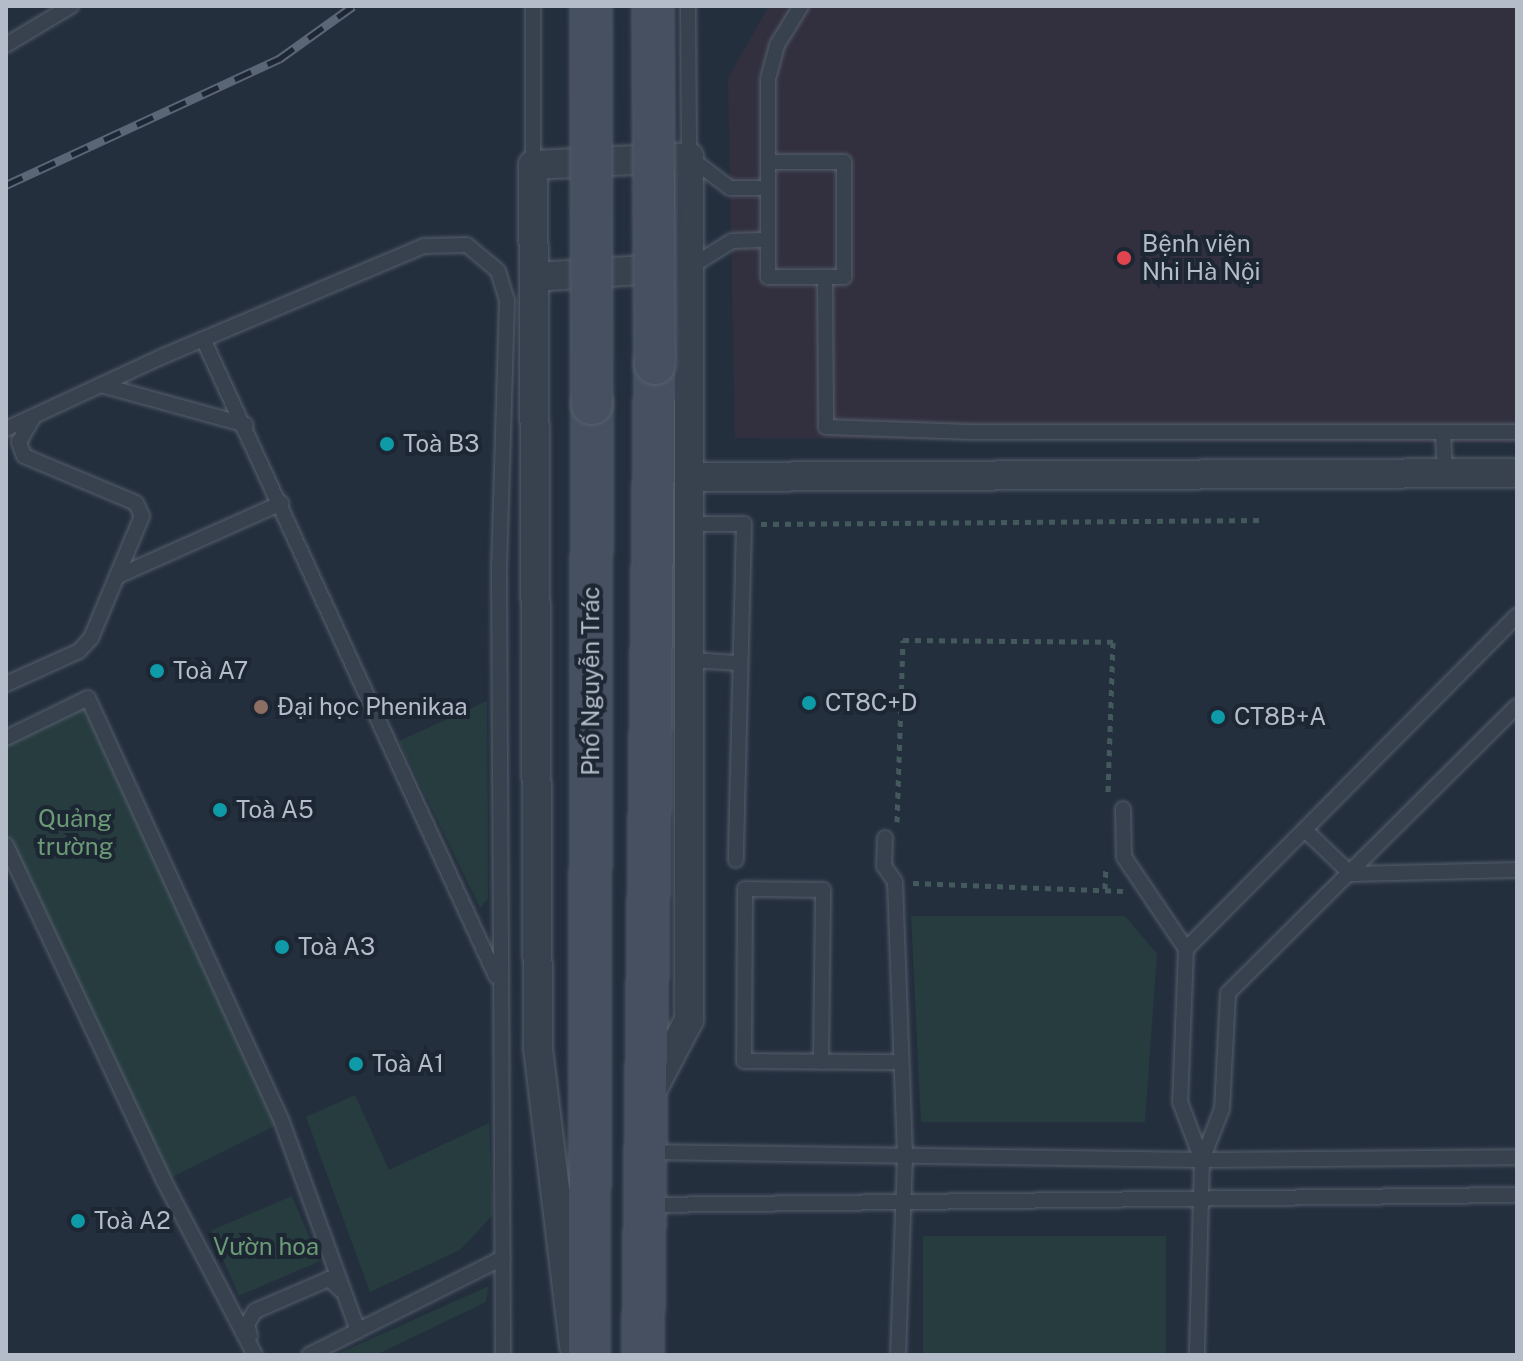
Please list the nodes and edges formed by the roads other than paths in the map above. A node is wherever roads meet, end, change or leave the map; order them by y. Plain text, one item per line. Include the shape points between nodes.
1 (71, 6) edge
2 (533, 6) edge
3 (591, 6) edge
4 (653, 6) edge
5 (688, 6) edge
6 (801, 6) edge
7 (6, 45) edge
8 (689, 157) junction
9 (768, 162) junction
10 (533, 165) junction
11 (768, 188) junction
12 (768, 240) junction
13 (690, 267) junction
14 (535, 277) junction
15 (825, 277) junction
16 (204, 341) junction
17 (101, 385) junction
18 (36, 415) junction
19 (246, 425) junction
20 (6, 429) edge
21 (1443, 432) junction
22 (1517, 432) edge
23 (1517, 473) edge
24 (1445, 474) junction
25 (690, 477) junction
26 (281, 503) junction
27 (690, 524) junction
28 (118, 576) junction
29 (1517, 616) edge
30 (691, 660) junction
31 (738, 663) junction
32 (6, 684) edge
33 (1517, 706) edge
34 (6, 738) edge
35 (1123, 809) dead end
36 (1305, 830) junction
37 (885, 838) dead end
38 (6, 845) edge
39 (736, 860) dead end
40 (1517, 870) edge
41 (1351, 874) junction
42 (1186, 949) junction
43 (499, 984) junction
44 (821, 1062) junction
45 (901, 1062) junction
46 (643, 1109) junction
47 (642, 1152) junction
48 (905, 1157) junction
49 (1517, 1157) edge
50 (1202, 1160) junction
51 (1517, 1195) edge
52 (1203, 1198) junction
53 (905, 1202) junction
54 (643, 1205) junction
55 (503, 1258) junction
56 (358, 1331) junction
57 (256, 1355) edge
58 (309, 1355) edge
59 (503, 1355) edge
60 (575, 1355) edge
61 (589, 1355) edge
62 (643, 1355) edge
63 (898, 1355) edge
64 (1197, 1355) edge

1 - 7 lane
2 - 10 lane
3 - 61 main road, Phố Nguyễn Trác, bridge
4 - 46 main road, bridge via 655,364
5 - 8 lane
6 - 9 lane via 777,45 768,79
8 - 10 street
8 - 11 lane via 730,188
8 - 13 street
9 - 11 lane
9 - 15 lane via 844,162 844,277
10 - 14 street
11 - 12 lane
12 - 13 lane via 732,241
12 - 15 lane via 768,277
13 - 14 street
13 - 25 street
14 - 60 street via 538,1047
15 - 21 lane via 826,427
16 - 17 lane
16 - 19 lane
16 - 43 lane via 438,242 467,245 498,271 507,300 499,566
17 - 18 lane
17 - 19 lane
18 - 20 lane
18 - 28 lane via 19,442 24,456 141,508
19 - 26 lane
21 - 22 lane
21 - 24 lane
23 - 24 street
24 - 25 street
25 - 27 street
26 - 28 lane
26 - 43 lane
27 - 30 street
27 - 31 lane via 744,524
28 - 32 lane via 95,631 79,651
29 - 36 lane
30 - 31 lane
30 - 46 street via 689,1020
31 - 39 lane
33 - 41 lane
34 - 56 lane via 88,698 282,1122
35 - 42 lane via 1124,857
36 - 41 lane
36 - 42 lane
37 - 45 lane via 884,866 895,882
38 - 57 lane via 164,1181
40 - 41 lane
41 - 50 lane via 1228,993 1222,1109
42 - 50 lane via 1180,1102
43 - 55 lane
44 - 44 lane via 823,890 745,889 744,1061
44 - 45 lane
45 - 48 lane
46 - 47 main road
47 - 48 lane
47 - 54 main road
48 - 50 lane
48 - 53 lane
49 - 50 lane
50 - 52 lane
51 - 52 lane
52 - 53 lane
52 - 64 lane
53 - 54 lane
53 - 63 lane
54 - 62 main road
55 - 56 lane
55 - 59 lane
56 - 57 lane via 338,1283 329,1279 250,1314 248,1329
56 - 58 lane

